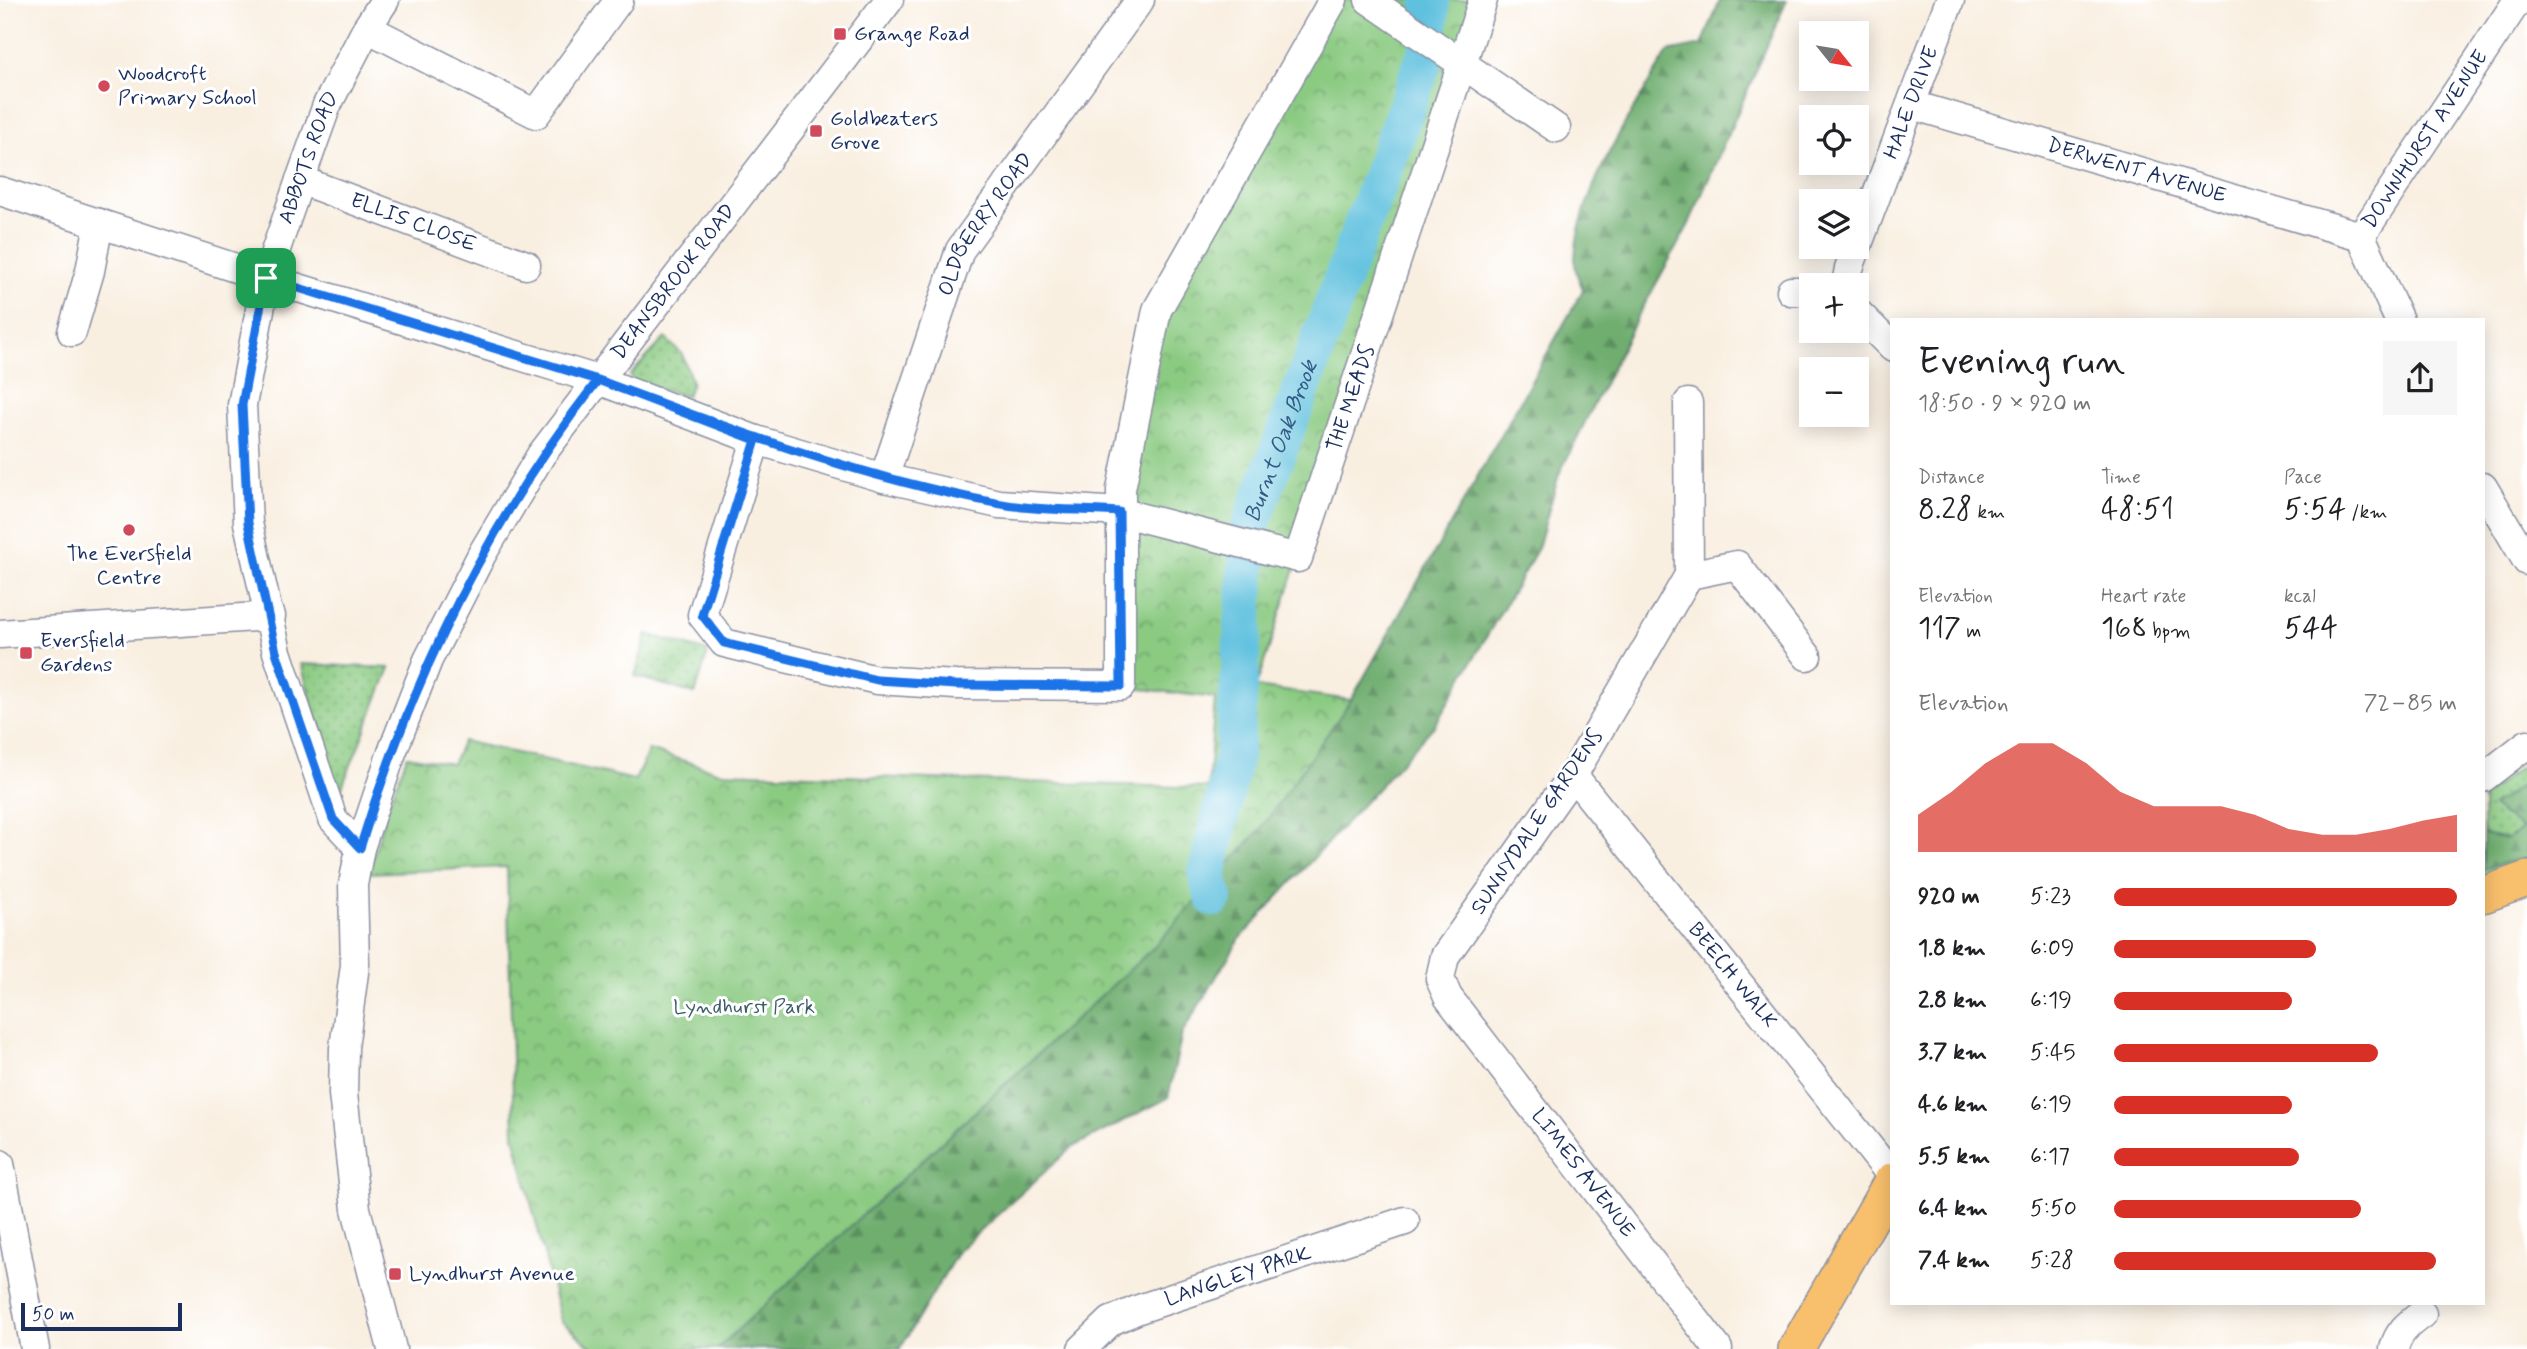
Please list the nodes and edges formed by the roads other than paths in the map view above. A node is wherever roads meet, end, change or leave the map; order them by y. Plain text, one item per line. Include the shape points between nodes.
1 (385, 0) edge
2 (619, 0) edge
3 (889, 0) edge
4 (1140, 0) edge
5 (1333, 0) edge
6 (1369, 0) edge
7 (1483, 0) edge
8 (1950, 0) edge
9 (2518, 0) edge
10 (367, 28) junction
11 (1460, 64) junction
12 (1912, 105) junction
13 (1556, 128) dead end
14 (300, 180) junction
15 (0, 191) edge
16 (99, 223) junction
17 (2361, 236) junction
18 (526, 265) dead end
19 (1848, 273) edge
20 (266, 278) junction
21 (2398, 318) edge
22 (1869, 324) edge
23 (72, 332) dead end
24 (1890, 345) edge
25 (598, 380) junction
26 (1688, 403) dead end
27 (756, 440) junction
28 (884, 478) junction
29 (2485, 489) edge
30 (1119, 512) junction
31 (2527, 561) edge
32 (1689, 575) junction
33 (271, 616) junction
34 (0, 634) edge
35 (1807, 656) dead end
36 (2527, 744) edge
37 (1573, 775) junction
38 (2485, 776) edge
39 (360, 848) junction
40 (2527, 879) edge
41 (2485, 894) edge
42 (1448, 997) joint
43 (0, 1164) edge
44 (1890, 1175) edge
45 (1890, 1182) edge
46 (1405, 1221) dead end
47 (2422, 1314) dead end
48 (35, 1349) edge
49 (392, 1349) edge
50 (1082, 1349) edge
51 (1718, 1349) edge
52 (1796, 1349) edge
53 (2394, 1349) edge

1 - 10 street, ABBOTS ROAD
2 - 10 street via 536,114
3 - 25 street, DEANSBROOK ROAD
4 - 28 street, OLDBERRY ROAD via 960,250
5 - 30 street via 1157,310
6 - 11 street
7 - 11 street, THE MEADS
8 - 12 street, HALE DRIVE
9 - 17 street, DOWNHURST AVENUE
10 - 14 street, ABBOTS ROAD via 327,105
11 - 13 street
11 - 30 street, THE MEADS via 1298,558
12 - 17 street, DERWENT AVENUE
12 - 19 street, HALE DRIVE
14 - 18 street, ELLIS CLOSE
14 - 20 street, ABBOTS ROAD
15 - 16 street
16 - 20 street
16 - 23 street
17 - 21 street, DOWNHURST AVENUE
20 - 25 street
20 - 33 street, ABBOTS ROAD via 242,405 248,523
22 - 24 street
25 - 27 street
25 - 39 street, DEANSBROOK ROAD via 541,456 482,554 434,648
26 - 32 street
27 - 28 street
27 - 30 street via 702,615 724,643 877,680 1121,686
28 - 30 street via 999,504
29 - 31 street
32 - 35 street via 1737,565
32 - 37 street, SUNNYDALE GARDENS
33 - 34 street
33 - 39 street via 276,652 333,819
36 - 38 street
37 - 42 street, SUNNYDALE GARDENS via 1445,956 1440,978
37 - 44 street, BEECH WALK
39 - 49 street, DEANSBROOK ROAD via 353,886 355,965 343,1094 356,1209
40 - 41 main road
42 - 51 street, LIMES AVENUE
43 - 48 street
45 - 52 main road
46 - 50 street, LANGLEY PARK via 1139,1309 1111,1321
47 - 53 street via 2407,1324

